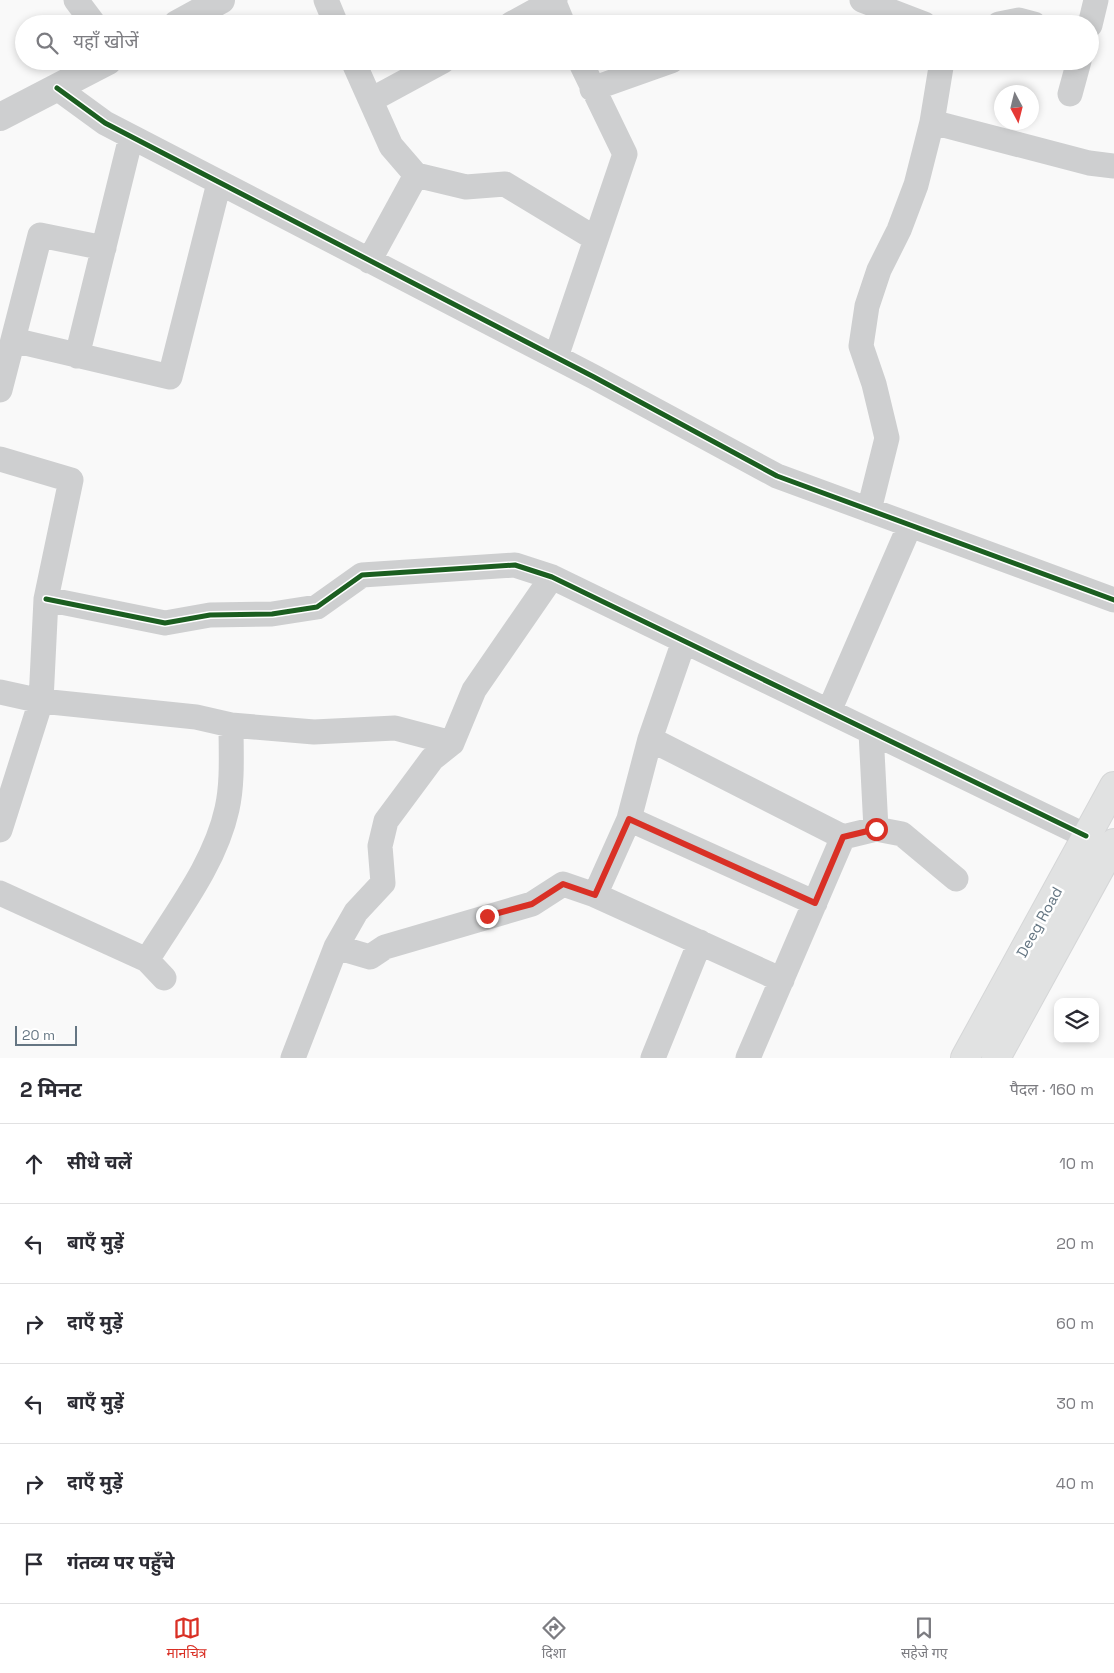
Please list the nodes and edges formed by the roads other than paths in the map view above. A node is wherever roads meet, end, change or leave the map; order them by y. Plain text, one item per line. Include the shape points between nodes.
1 (76, 0) edge
2 (221, 0) edge
3 (326, 0) edge
4 (554, 0) edge
5 (862, 0) edge
6 (87, 15) edge
7 (194, 15) edge
8 (332, 15) edge
9 (528, 15) edge
10 (560, 15) edge
11 (901, 15) edge
12 (91, 70) edge
13 (357, 70) edge
14 (426, 70) edge
15 (584, 70) edge
16 (646, 70) edge
17 (941, 70) edge
18 (1077, 70) edge
19 (57, 88) junction
20 (592, 89) junction
21 (1070, 94) dead end
22 (371, 100) junction
23 (0, 117) edge
24 (932, 122) junction
25 (131, 137) junction
26 (1114, 166) edge
27 (416, 175) junction
28 (220, 183) junction
29 (596, 239) junction
30 (104, 248) junction
31 (369, 260) junction
32 (13, 340) junction
33 (77, 356) junction
34 (556, 357) junction
35 (0, 390) edge
36 (0, 459) edge
37 (869, 510) junction
38 (910, 525) junction
39 (552, 577) junction
40 (46, 599) junction
41 (1114, 600) edge
42 (684, 641) junction
43 (0, 692) edge
44 (41, 700) junction
45 (828, 711) junction
46 (231, 724) junction
47 (871, 732) junction
48 (650, 739) junction
49 (452, 742) junction
50 (1114, 786) edge
51 (629, 819) junction
52 (876, 829) junction
53 (0, 830) edge
54 (1086, 836) junction
55 (843, 837) junction
56 (1114, 843) edge
57 (956, 879) dead end
58 (0, 893) edge
59 (595, 895) junction
60 (815, 903) junction
61 (700, 942) junction
62 (336, 946) junction
63 (146, 960) junction
64 (164, 978) dead end
65 (782, 980) junction
66 (294, 1058) edge
67 (653, 1058) edge
68 (748, 1058) edge
69 (965, 1058) edge
70 (996, 1058) edge

1 - 6 street
2 - 7 street
3 - 8 street
4 - 9 street
4 - 10 street
5 - 11 street
12 - 19 street
13 - 22 street
14 - 22 street
15 - 20 street
16 - 20 street
17 - 24 street
18 - 21 street
19 - 23 street
19 - 25 street via 104,123
20 - 29 street via 625,154
22 - 27 street via 391,146
24 - 26 street via 1089,163
24 - 37 street via 916,185 867,306 861,346 887,438
25 - 28 street
25 - 30 street
27 - 29 street via 466,187 505,184
27 - 31 street
28 - 31 street
28 - 33 street via 170,378
29 - 34 street
30 - 32 street via 40,235
30 - 33 street
31 - 34 street
32 - 33 street
32 - 35 street
34 - 37 street via 777,476
36 - 40 street via 71,480
37 - 38 street
38 - 41 street
38 - 45 street
39 - 40 street via 516,565 362,575 317,606 272,614 210,615 165,623
39 - 42 street
39 - 49 street via 474,690
40 - 44 street
42 - 45 street
42 - 48 street
43 - 44 street
44 - 46 street via 196,717
44 - 53 street
45 - 47 street
46 - 49 street via 314,732 395,728
46 - 63 street via 227,808 215,844
47 - 52 street
47 - 54 street
48 - 51 street
48 - 55 street
49 - 62 street via 432,759 386,821 380,846 383,883 356,912
50 - 54 main road, Deeg Road
51 - 59 street
51 - 60 street
52 - 55 street
52 - 57 street via 902,834
54 - 69 main road, Deeg Road
55 - 60 street
56 - 70 main road, Deeg Road
58 - 63 street
59 - 61 street
59 - 62 street via 563,884 532,904 385,947 370,957
60 - 65 street
61 - 65 street
61 - 67 street
62 - 66 street
63 - 64 street
65 - 68 street

